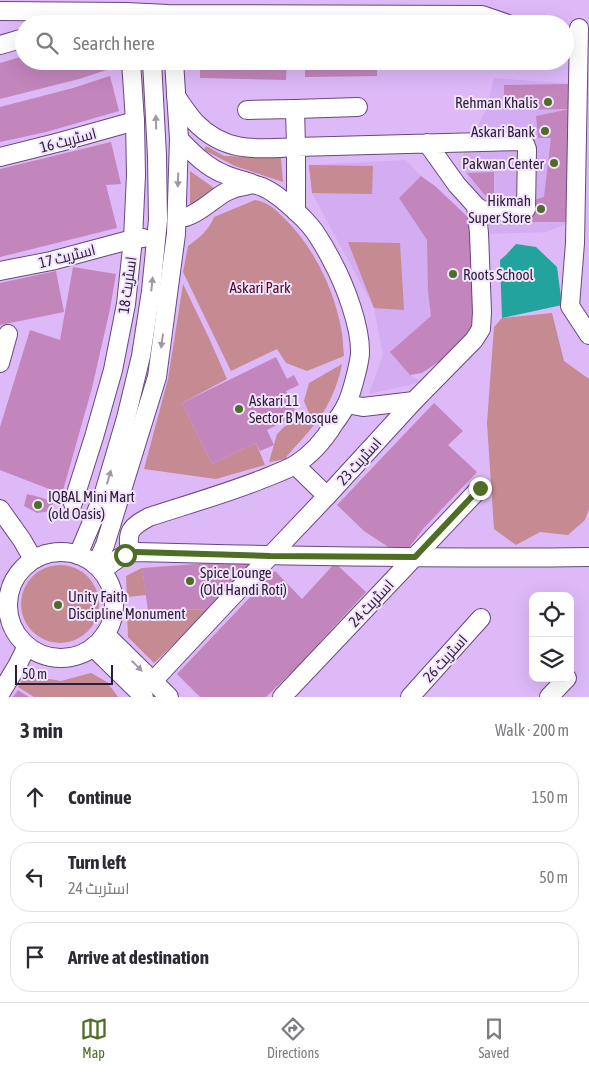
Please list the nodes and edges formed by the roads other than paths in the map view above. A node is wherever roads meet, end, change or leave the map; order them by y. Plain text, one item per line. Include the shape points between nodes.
1 (0, 11) edge
2 (121, 12) edge
3 (147, 12) edge
4 (168, 12) edge
5 (482, 15) edge
6 (578, 28) edge
7 (15, 41) edge
8 (0, 45) edge
9 (132, 70) edge
10 (152, 70) edge
11 (175, 70) edge
12 (583, 95) edge
13 (176, 96) junction
14 (358, 107) dead end
15 (295, 109) junction
16 (247, 110) dead end
17 (135, 121) junction
18 (179, 139) junction
19 (427, 143) junction
20 (296, 147) junction
21 (0, 157) edge
22 (256, 184) junction
23 (476, 206) junction
24 (296, 212) junction
25 (186, 217) dead end
26 (156, 238) junction
27 (133, 239) junction
28 (582, 244) edge
29 (0, 271) edge
30 (8, 334) dead end
31 (589, 335) edge
32 (0, 363) edge
33 (414, 401) junction
34 (347, 404) junction
35 (295, 465) junction
36 (480, 488) dead end
37 (327, 496) junction
38 (73, 503) dead end
39 (0, 509) edge
40 (130, 552) junction
41 (78, 554) junction
42 (270, 556) junction
43 (415, 557) junction
44 (589, 557) edge
45 (34, 559) junction
46 (99, 568) junction
47 (4, 603) edge
48 (481, 618) dead end
49 (99, 640) junction
50 (27, 646) junction
51 (153, 681) junction
52 (563, 682) edge
53 (0, 694) edge
54 (136, 694) edge
55 (169, 697) edge
56 (282, 697) edge
57 (410, 697) edge
58 (548, 697) edge

1 - 2 street
2 - 3 street
3 - 4 street
4 - 5 street
6 - 12 street
7 - 8 street
9 - 17 street, اسٹریٹ 18
26 -> 10 street via 157,156
11 - 13 street
12 - 28 street
13 - 18 street
13 - 20 street via 194,121 214,138 232,146 254,149
14 - 15 street
15 - 16 street
15 - 20 street
17 - 21 street, اسٹریٹ 16
17 - 27 street, اسٹریٹ 18
18 - 22 street via 208,165
18 -> 46 street via 176,234 157,376
19 - 20 street
19 - 23 street via 457,186
19 - 23 street via 520,141 525,144 524,212 488,211
20 - 24 street
22 - 24 street via 274,193
22 - 25 street via 229,189
23 - 33 street, اسٹریٹ 23 via 481,329
24 - 34 street via 314,230 337,270 358,335 360,355
26 - 27 street, اسٹریٹ 17
41 -> 26 street via 103,496 142,356
27 - 29 street, اسٹریٹ 17
27 - 38 street, اسٹریٹ 18 via 126,304 113,370
28 - 31 street via 570,306
30 - 32 street
33 - 34 street via 363,408
33 - 37 street, اسٹریٹ 23
34 - 35 street via 316,448
35 - 37 street
35 - 40 street via 149,517 131,530 128,536
36 - 43 street, اسٹریٹ 24
37 - 42 street, اسٹریٹ 23
39 - 45 street
40 - 42 street
40 - 46 street
41 - 45 street via 55,552
41 - 46 street
42 - 43 street
42 - 51 street, اسٹریٹ 23
43 - 44 street
43 - 56 street, اسٹریٹ 24
45 - 47 street via 16,575
46 - 49 street via 110,585 114,602 112,618
47 - 50 street via 14,629
48 - 57 street, اسٹریٹ 26
49 - 50 street via 81,654 67,657 53,657
49 -> 51 street
49 - 54 street
50 - 53 street
51 - 55 street
52 - 58 street

